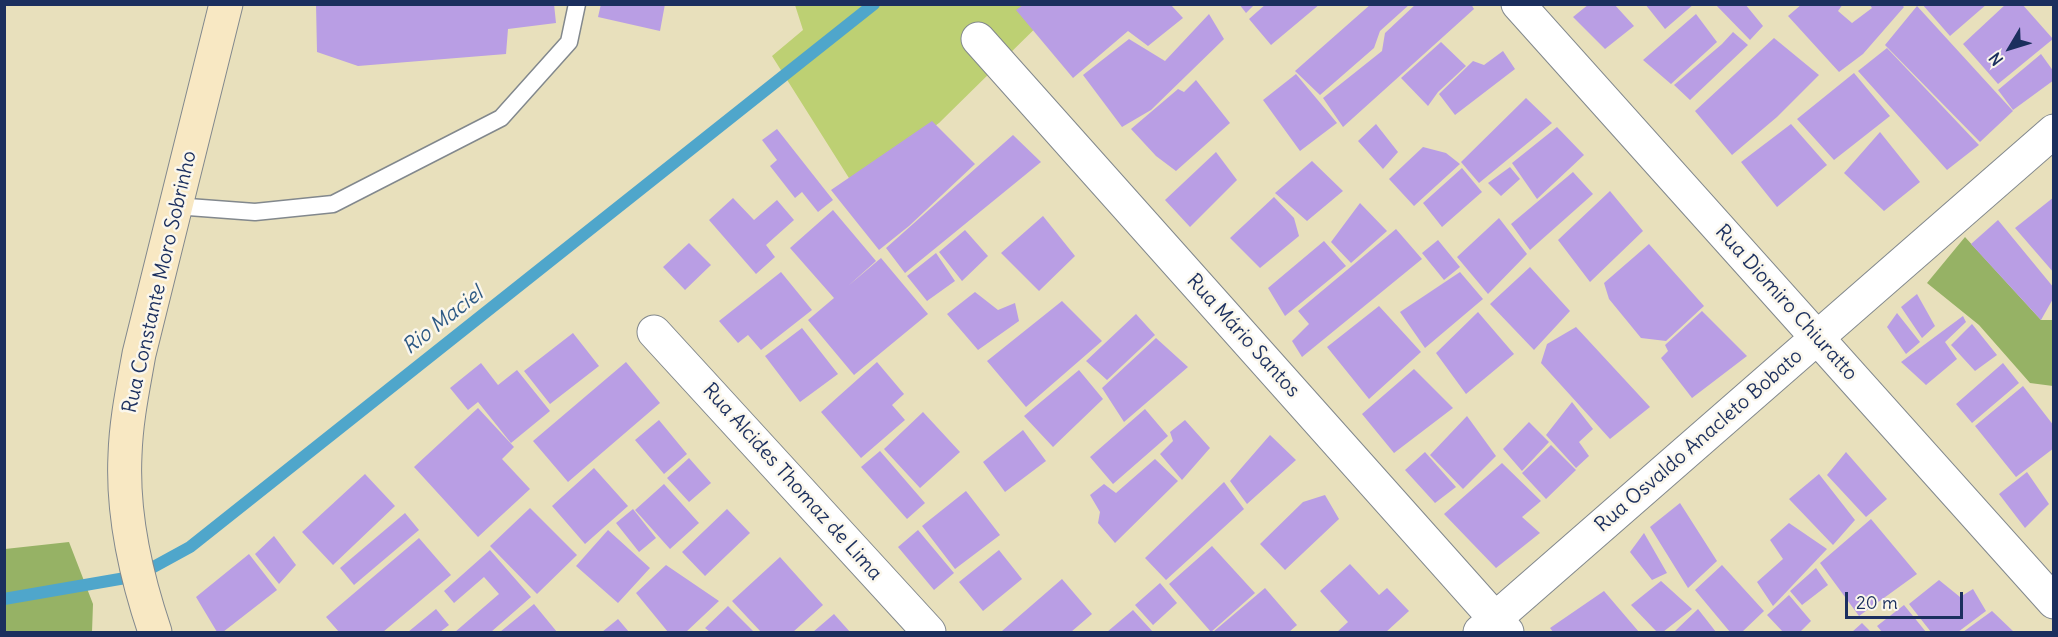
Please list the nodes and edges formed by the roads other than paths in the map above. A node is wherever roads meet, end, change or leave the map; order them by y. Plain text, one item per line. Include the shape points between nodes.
1 (226, 4) edge
2 (577, 4) edge
3 (1518, 4) edge
4 (978, 39) dead end
5 (2054, 131) edge
6 (176, 206) junction
7 (654, 332) dead end
8 (1817, 338) junction
9 (2054, 602) edge
10 (151, 620) edge
11 (1494, 628) edge
12 (929, 633) edge

1 - 6 main road, Rua Constante Moro Sobrinho
2 - 6 lane via 569,42 501,118 333,204 255,212
3 - 8 street, Rua Diomiro Chiuratto
4 - 11 street, Rua Mário Santos
5 - 8 street, Rua Osvaldo Anacleto Bobato
6 - 10 main road, Rua Constante Moro Sobrinho via 139,354 124,457 131,541
7 - 12 street, Rua Alcides Thomaz de Lima
8 - 9 street, Rua Diomiro Chiuratto
8 - 11 street, Rua Osvaldo Anacleto Bobato

